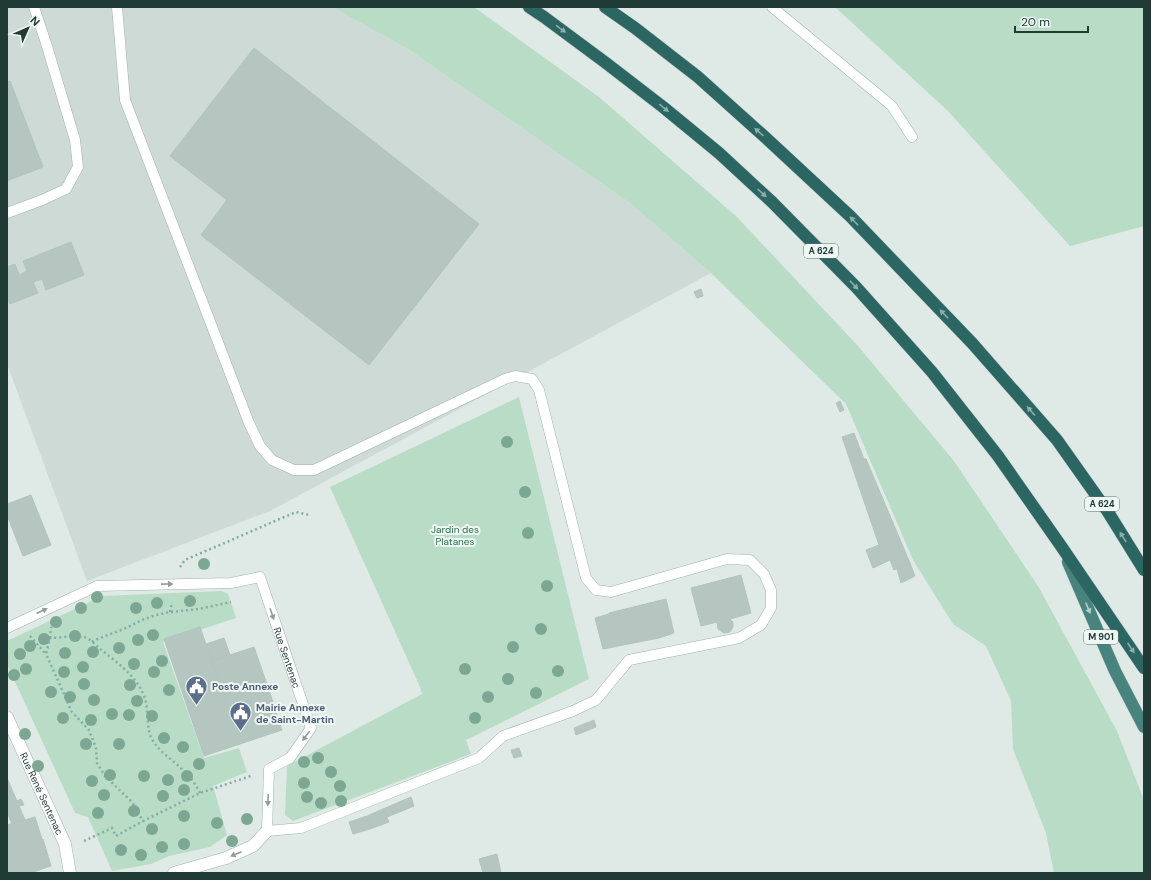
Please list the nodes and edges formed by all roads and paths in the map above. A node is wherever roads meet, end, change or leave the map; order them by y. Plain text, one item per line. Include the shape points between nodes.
1 (34, 7) edge
2 (117, 7) edge
3 (529, 7) edge
4 (605, 7) edge
5 (772, 7) edge
6 (912, 137) dead end
7 (7, 213) edge
8 (310, 515) dead end
9 (1061, 546) junction
10 (1144, 570) edge
11 (176, 584) junction
12 (234, 602) dead end
13 (170, 612) junction
14 (7, 628) edge
15 (28, 634) dead end
16 (92, 642) junction
17 (46, 654) junction
18 (1144, 668) edge
19 (7, 717) edge
20 (1144, 727) edge
21 (269, 769) junction
22 (200, 793) junction
23 (143, 821) junction
24 (267, 831) junction
25 (99, 834) dead end
26 (70, 873) edge
27 (174, 873) edge

1 - 7 lane via 75,140 78,166 66,189
2 - 24 lane via 125,100 248,423 260,446 272,460 294,470 314,470 505,379 515,376 532,380 539,390 586,578 596,590 611,592 727,559 750,560 764,574 771,590 770,608 760,625 739,638 629,660 596,700 504,736 479,758 301,828
3 -> 9 highway, A 624 via 663,107 772,202 816,246 932,372 998,456
10 -> 4 highway, A 624 via 1108,512 1057,440 972,344 850,216 698,77
5 - 6 lane via 892,106
8 - 11 path via 296,512 185,560 179,568
9 -> 18 highway, A 624
9 -> 20 highway, M 901 via 1115,671
11 - 13 path
14 -> 11 lane via 97,586
11 -> 21 lane, Rue Sentenac via 231,583 260,577 311,728 290,758
12 - 13 path
13 - 16 path via 142,620
15 - 17 path
16 - 17 path via 86,638 50,638
16 - 22 path via 127,670 139,685 145,697 148,730 152,740 185,771
17 - 23 path via 71,711 89,730 96,748 97,762 105,776 132,802
19 - 26 street, Rue René Sentenac via 65,844
21 - 22 path
21 -> 24 lane
22 - 23 path
23 - 25 path via 116,836 112,828
24 -> 27 street via 253,846 226,858

